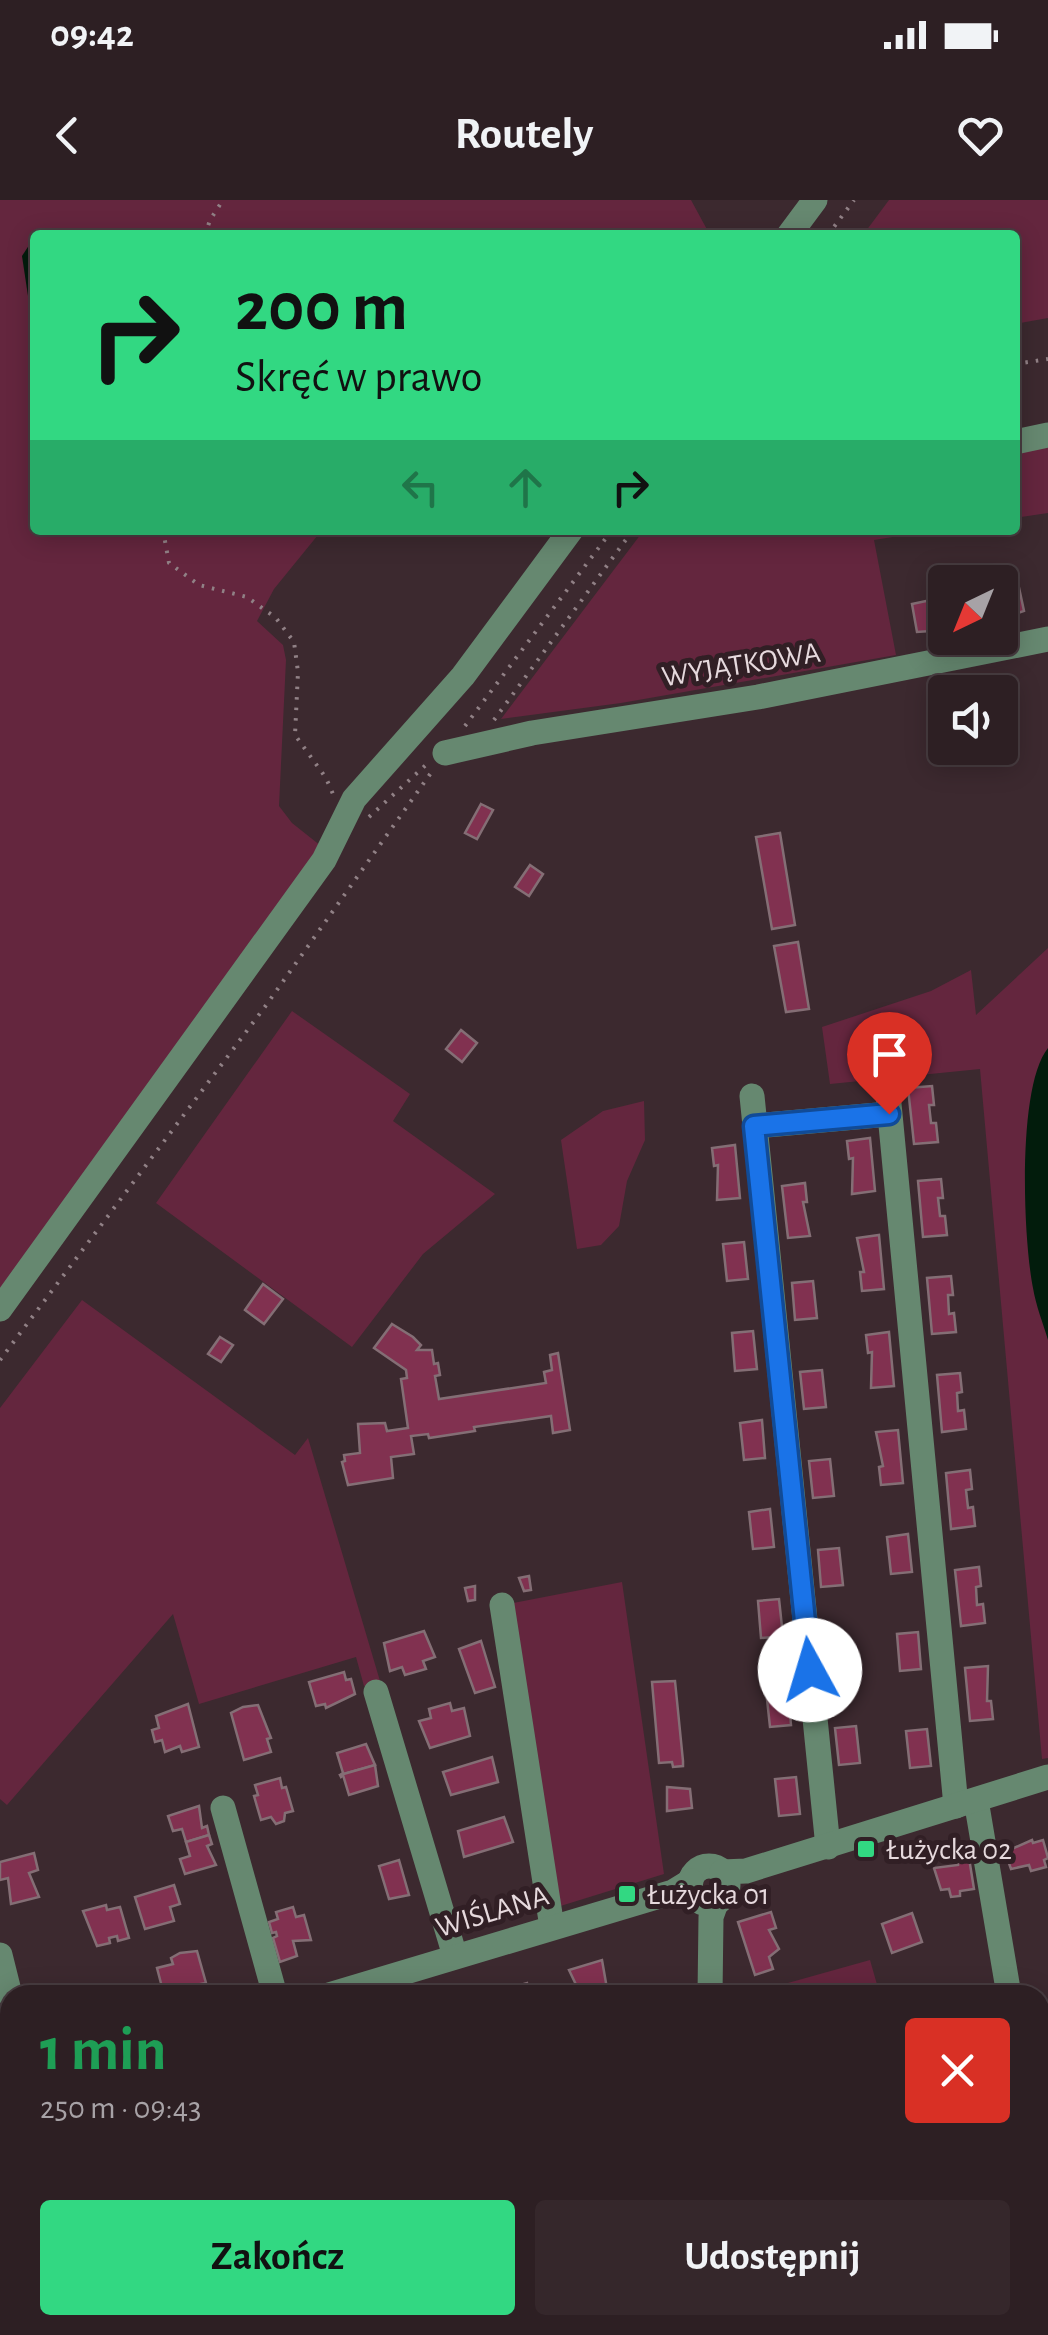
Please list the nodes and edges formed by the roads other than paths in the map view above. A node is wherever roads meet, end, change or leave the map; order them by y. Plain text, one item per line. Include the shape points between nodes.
1 (815, 200) edge
2 (793, 230) edge
3 (1048, 435) edge
4 (1020, 441) edge
5 (567, 535) edge
6 (1048, 640) edge
7 (445, 752) road end
8 (887, 1083) dead end
9 (752, 1096) dead end
10 (889, 1114) junction
11 (754, 1126) junction
12 (0, 1309) edge
13 (502, 1605) dead end
14 (384, 1696) dead end
15 (1048, 1777) edge
16 (966, 1803) junction
17 (222, 1808) dead end
18 (828, 1847) junction
19 (709, 1891) junction
20 (552, 1927) junction
21 (462, 1954) junction
22 (0, 1955) edge
23 (8, 1985) edge
24 (273, 1985) edge
25 (361, 1985) edge
26 (710, 1985) edge
27 (1007, 1985) edge

1 - 2 street
3 - 4 street
5 - 12 street via 463,676 354,799 324,860
6 - 7 street, WYJĄTKOWA
8 - 10 street
9 - 11 street
10 - 11 street
10 - 16 street
11 - 18 street
13 - 20 street
14 - 21 street
15 - 16 street, WIŚLANA
16 - 18 street, WIŚLANA
16 - 27 street
17 - 24 street
18 - 19 street, WIŚLANA
19 - 20 street, WIŚLANA
19 - 26 street
20 - 21 street, WIŚLANA
21 - 25 street, WIŚLANA
22 - 23 street

